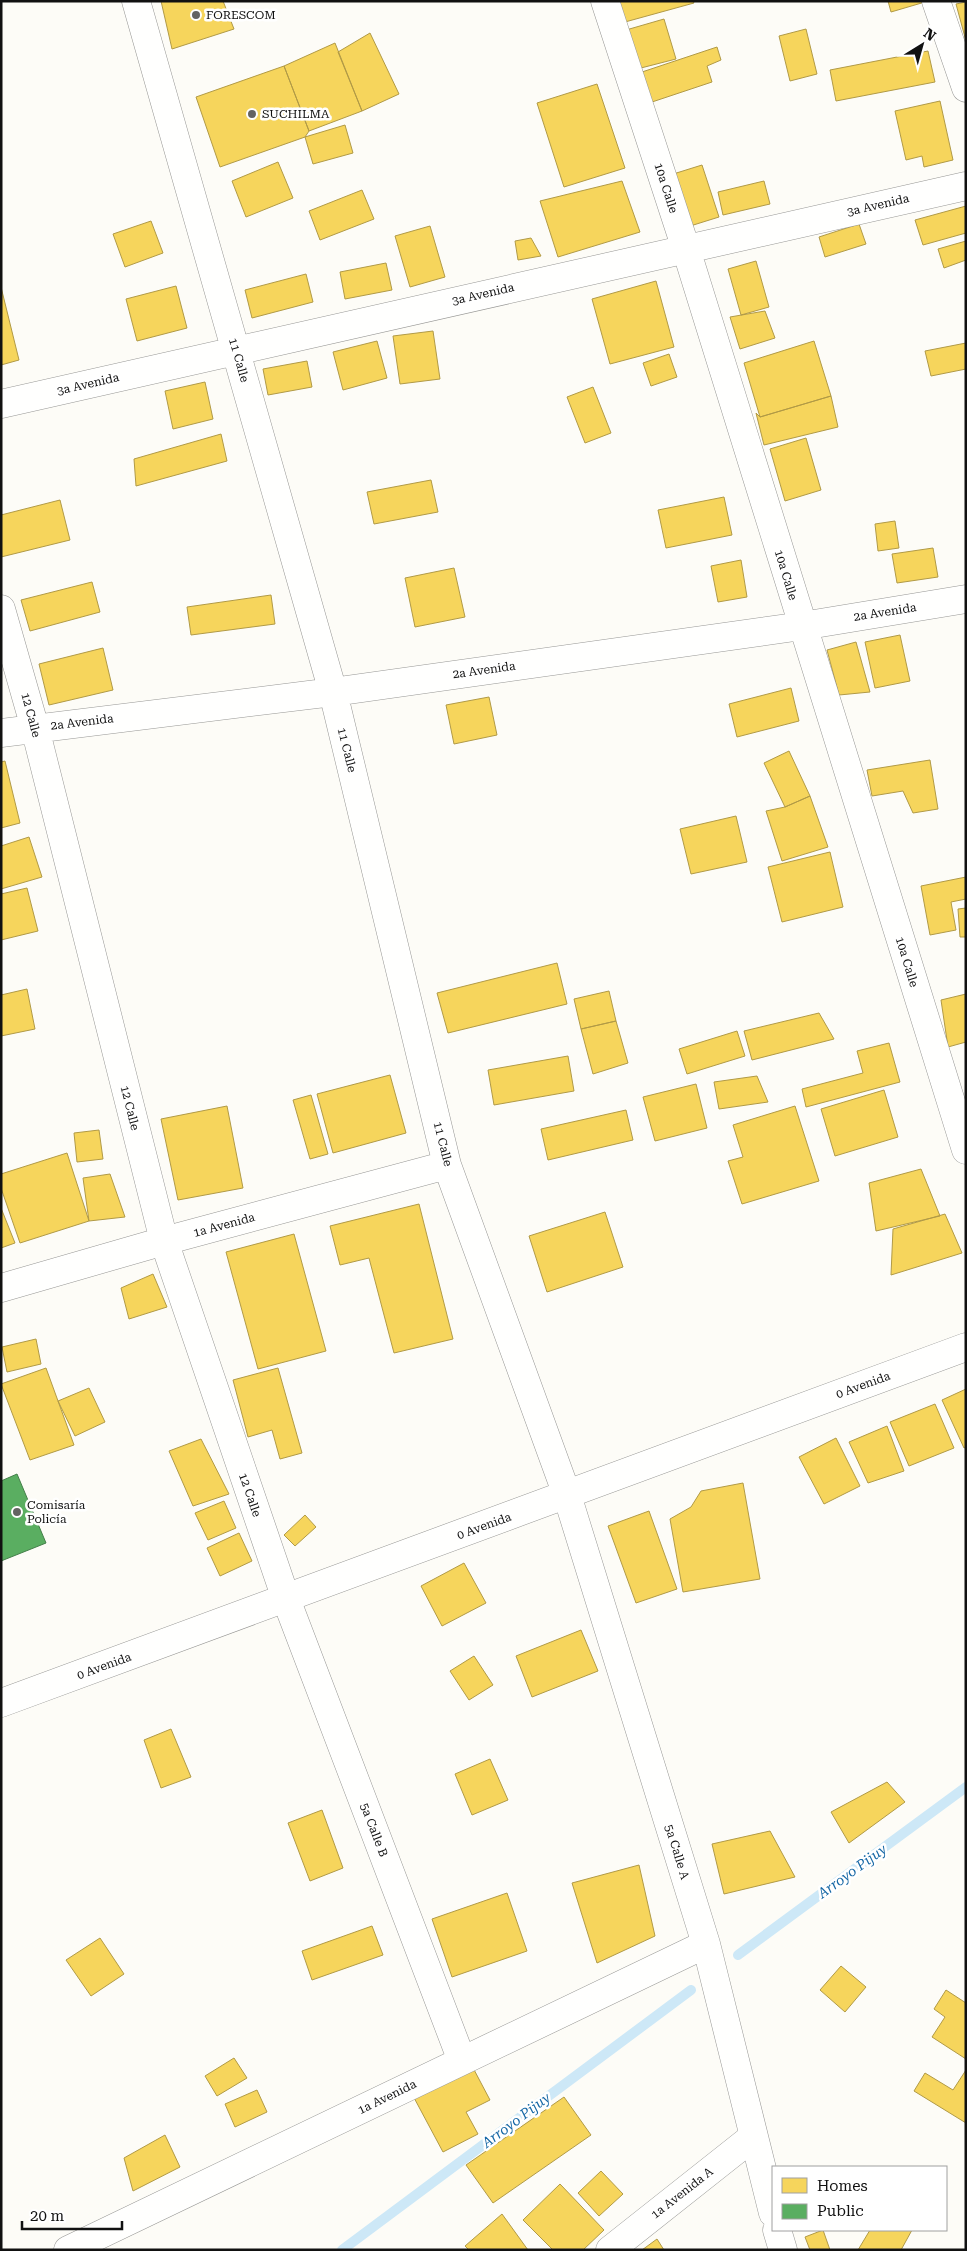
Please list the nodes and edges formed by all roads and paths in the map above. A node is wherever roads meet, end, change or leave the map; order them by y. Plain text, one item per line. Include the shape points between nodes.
1 (136, 1) edge
2 (604, 1) edge
3 (936, 1) edge
4 (966, 88) edge
5 (966, 186) edge
6 (686, 249) junction
7 (236, 350) junction
8 (1, 404) edge
9 (966, 599) edge
10 (1, 609) edge
11 (802, 626) junction
12 (333, 692) junction
13 (35, 728) junction
14 (1, 733) edge
15 (966, 1150) edge
16 (447, 1165) junction
17 (164, 1241) junction
18 (1, 1288) edge
19 (966, 1347) edge
20 (567, 1495) junction
21 (286, 1599) junction
22 (1, 1704) edge
23 (706, 1944) junction
24 (462, 2061) junction
25 (754, 2136) junction
26 (772, 2209) edge
27 (778, 2231) edge
28 (68, 2250) edge
29 (610, 2250) edge
30 (782, 2250) edge

1 - 7 street, 11 Calle
2 - 6 street, 10a Calle
3 - 4 street
5 - 6 street, 3a Avenida
6 - 7 street, 3a Avenida
6 - 11 street, 10a Calle
7 - 8 street, 3a Avenida
7 - 12 street, 11 Calle
9 - 11 street, 2a Avenida
10 - 13 street, 12 Calle
11 - 12 street, 2a Avenida
11 - 15 street, 10a Calle
12 - 13 street, 2a Avenida
12 - 16 street, 11 Calle
13 - 14 street, 2a Avenida
13 - 17 street, 12 Calle
16 - 17 street, 1a Avenida
16 - 20 street, 11 Calle
17 - 18 street, 1a Avenida
17 - 21 street, 12 Calle
19 - 20 street, 0 Avenida
20 - 21 street, 0 Avenida
20 - 23 street, 5a Calle A
21 - 22 street, 0 Avenida
21 - 24 street, 5a Calle B
23 - 24 street, 1a Avenida
23 - 25 street, 5a Calle A
24 - 28 street, 1a Avenida
25 - 26 street, 5a Calle A
25 - 29 street, 1a Avenida A
27 - 30 street

